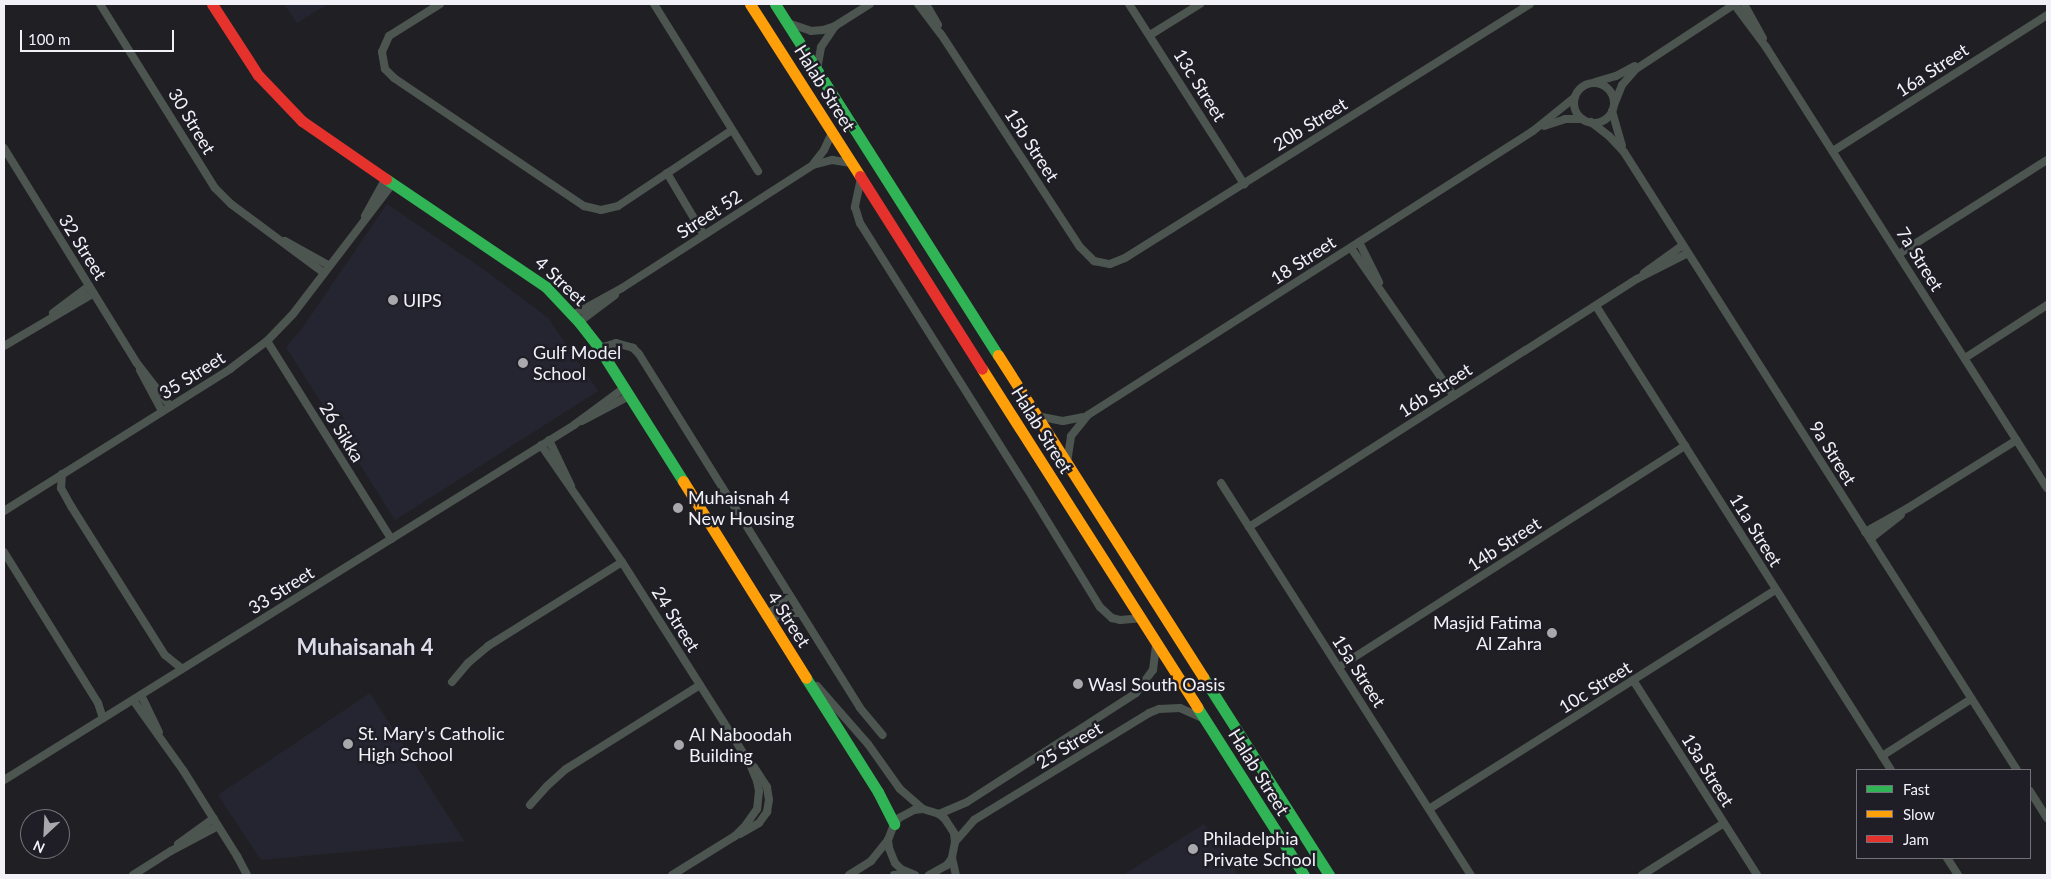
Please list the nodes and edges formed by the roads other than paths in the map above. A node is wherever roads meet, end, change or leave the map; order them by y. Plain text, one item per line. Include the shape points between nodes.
1 (100, 4) edge
2 (212, 4) edge
3 (440, 4) edge
4 (654, 4) edge
5 (750, 4) edge
6 (775, 4) edge
7 (870, 4) edge
8 (918, 4) edge
9 (926, 4) edge
10 (1129, 4) edge
11 (1200, 4) edge
12 (1530, 4) edge
13 (1735, 4) edge
14 (1744, 4) edge
15 (2047, 15) edge
16 (787, 23) junction
17 (835, 26) junction
18 (941, 34) junction
19 (1150, 35) junction
20 (1766, 47) junction
21 (1644, 62) junction
22 (817, 71) junction
23 (1592, 83) junction
24 (1575, 97) junction
25 (1613, 108) junction
26 (1582, 118) junction
27 (1591, 122) junction
28 (732, 130) junction
29 (1534, 131) junction
30 (832, 133) junction
31 (4, 148) edge
32 (1833, 151) junction
33 (1624, 152) junction
34 (2047, 160) edge
35 (851, 163) junction
36 (813, 165) junction
37 (758, 171) dead end
38 (667, 173) junction
39 (860, 178) junction
40 (390, 181) junction
41 (1244, 184) junction
42 (704, 235) junction
43 (276, 237) junction
44 (1359, 242) junction
45 (1684, 245) junction
46 (1351, 248) junction
47 (1688, 253) junction
48 (1899, 254) junction
49 (1104, 264) joint
50 (330, 266) junction
51 (324, 273) junction
52 (1637, 279) junction
53 (89, 286) junction
54 (94, 293) junction
55 (1384, 294) junction
56 (2047, 305) edge
57 (1596, 306) junction
58 (576, 318) junction
59 (46, 320) junction
60 (267, 341) junction
61 (4, 346) edge
62 (599, 348) junction
63 (1965, 358) junction
64 (136, 362) junction
65 (627, 392) junction
66 (1454, 396) junction
67 (170, 406) junction
68 (162, 411) junction
69 (1088, 415) junction
70 (1037, 416) junction
71 (549, 440) junction
72 (2017, 440) junction
73 (541, 445) junction
74 (1685, 446) junction
75 (1067, 463) junction
76 (62, 474) junction
77 (1221, 483) dead end
78 (2047, 488) edge
79 (575, 495) junction
80 (4, 511) edge
81 (1249, 527) junction
82 (1867, 535) junction
83 (391, 539) junction
84 (4, 552) edge
85 (622, 562) junction
86 (1776, 590) junction
87 (787, 594) junction
88 (798, 613) junction
89 (768, 618) junction
90 (1141, 618) junction
91 (1156, 642) junction
92 (800, 667) junction
93 (1339, 667) junction
94 (182, 669) junction
95 (1633, 680) junction
96 (452, 682) dead end
97 (700, 685) junction
98 (141, 695) junction
99 (1972, 699) junction
100 (133, 700) junction
101 (103, 718) junction
102 (1208, 723) junction
103 (883, 735) dead end
104 (161, 736) junction
105 (1882, 756) junction
106 (1890, 769) edge
107 (2016, 769) edge
108 (4, 780) edge
109 (2031, 793) edge
110 (530, 805) dead end
111 (923, 809) junction
112 (1429, 809) junction
113 (939, 814) junction
114 (214, 818) junction
115 (2047, 818) edge
116 (1724, 823) junction
117 (894, 824) junction
118 (218, 826) junction
119 (888, 840) junction
120 (955, 842) junction
121 (171, 851) junction
122 (952, 858) junction
123 (1948, 859) edge
124 (912, 874) edge
125 (132, 875) edge
126 (247, 875) edge
127 (672, 875) edge
128 (849, 875) edge
129 (894, 875) edge
130 (929, 875) edge
131 (956, 875) edge
132 (1304, 875) edge
133 (1329, 875) edge
134 (1471, 875) edge
135 (1642, 875) edge
136 (1757, 875) edge
137 (1958, 875) edge

1 - 43 street, 30 Street via 215,188
2 - 40 street, 4 Street via 254,70 284,104 315,132
3 - 38 street via 386,40 383,63 394,78 592,210 618,206
4 - 28 street
5 - 30 street, Halab Street
6 - 16 street, Halab Street
7 - 17 street
8 - 18 street, 15b Street
9 - 18 street, 15b Street
10 - 19 street, 13c Street
11 - 19 street
12 - 41 street, 20b Street
13 - 20 street, 7a Street
13 - 21 street
14 - 20 street, 7a Street
15 - 32 street, 16a Street
16 - 17 street via 811,31
16 - 22 street, Halab Street
17 - 22 street via 821,47
18 - 49 street, 15b Street via 1080,247 1094,261
19 - 41 street, 13c Street
20 - 32 street, 7a Street
21 - 23 street
21 - 25 street via 1622,85
22 - 70 street, Halab Street
23 - 24 street via 1580,89
23 - 25 street via 1608,89
24 - 26 street via 1575,109
24 - 29 street, 18 Street
25 - 27 street via 1603,120
25 - 33 street, 9a Street
26 - 27 street
26 - 29 street, 18 Street via 1557,121
27 - 33 street, 9a Street
28 - 37 street
28 - 38 street
29 - 44 street, 18 Street
30 - 35 street, Halab Street
30 - 36 street, Street 52
31 - 53 street, 32 Street
32 - 48 street, 7a Street
33 - 45 street, 9a Street
34 - 48 street
35 - 36 street, Street 52 via 832,160
35 - 39 street, Halab Street
36 - 42 street, Street 52
38 - 42 street
39 - 90 street, Halab Street
39 - 90 street via 855,207 860,223 1100,608 1120,620
40 - 50 street, 35 Street
40 - 58 street, 4 Street via 516,264 546,287
41 - 49 street, 20b Street via 1120,261
42 - 58 street, Street 52
43 - 50 street, 30 Street
43 - 51 street, 30 Street
44 - 46 street, 18 Street
44 - 55 street
45 - 47 street, 9a Street
45 - 52 street, 16b Street
46 - 55 street
46 - 69 street, 18 Street
47 - 52 street, 16b Street
47 - 82 street, 9a Street
48 - 63 street, 7a Street
50 - 51 street, 35 Street
51 - 60 street, 35 Street via 293,314
52 - 57 street, 16b Street
53 - 54 street, 32 Street
53 - 59 street
54 - 59 street
54 - 64 street, 32 Street
55 - 66 street
56 - 63 street
57 - 66 street, 16b Street
57 - 74 street, 11a Street
58 - 62 street, 4 Street
59 - 61 street
60 - 67 street, 35 Street via 243,361
60 - 83 street, 26 Sikka
62 - 65 street, 4 Street
62 - 87 street via 616,343 639,354
63 - 72 street, 7a Street
64 - 67 street, 32 Street
64 - 68 street, 32 Street
65 - 71 street, 33 Street
65 - 89 street, 4 Street
66 - 81 street, 16b Street
67 - 68 street, 35 Street
68 - 76 street, 35 Street
69 - 70 street, 18 Street via 1063,421
69 - 75 street, 18 Street via 1071,436
70 - 75 street, Halab Street
71 - 73 street, 33 Street
71 - 79 street, 24 Street
72 - 78 street, 7a Street
72 - 82 street
73 - 79 street, 24 Street
73 - 83 street, 33 Street
74 - 86 street, 11a Street
74 - 93 street, 14b Street
75 - 133 street, Halab Street
76 - 80 street, 35 Street
76 - 94 street via 61,488 71,506 166,655
77 - 81 street, 15a Street
79 - 85 street, 24 Street
81 - 93 street, 15a Street
82 - 99 street, 9a Street
83 - 94 street, 33 Street
84 - 101 street via 98,703
85 - 96 street via 488,646
85 - 97 street, 24 Street
86 - 95 street, 10c Street
86 - 105 street, 11a Street
87 - 88 street
87 - 89 street
88 - 89 street
88 - 103 street via 860,708
89 - 92 street, 4 Street
90 - 91 street, Halab Street
91 - 102 street, Halab Street
91 - 113 street, 25 Street via 1153,670 1136,693 967,802
92 - 111 street, 4 Street via 868,744 900,789
92 - 117 street, 4 Street via 878,792
93 - 112 street, 15a Street
94 - 98 street, 33 Street
95 - 112 street, 10c Street
95 - 116 street, 13a Street
97 - 110 street via 566,769
97 - 127 street, 24 Street via 767,786 769,800 767,812 749,831 735,836
98 - 100 street, 33 Street
98 - 104 street
99 - 105 street
99 - 107 street, 9a Street
100 - 101 street, 33 Street
100 - 104 street
101 - 108 street, 33 Street
102 - 120 street, 25 Street via 1195,713 1180,708 1149,713 974,820
102 - 132 street, Halab Street
104 - 114 street
105 - 106 street, 11a Street
109 - 115 street
111 - 113 street
111 - 117 street via 906,813
112 - 134 street, 15a Street
113 - 120 street via 950,826
114 - 118 street
114 - 121 street
116 - 135 street
116 - 136 street, 13a Street
117 - 119 street
118 - 121 street
118 - 126 street
119 - 124 street via 895,864
119 - 128 street via 871,861
120 - 122 street
121 - 125 street
122 - 130 street via 941,870
122 - 131 street
123 - 137 street
124 - 129 street

